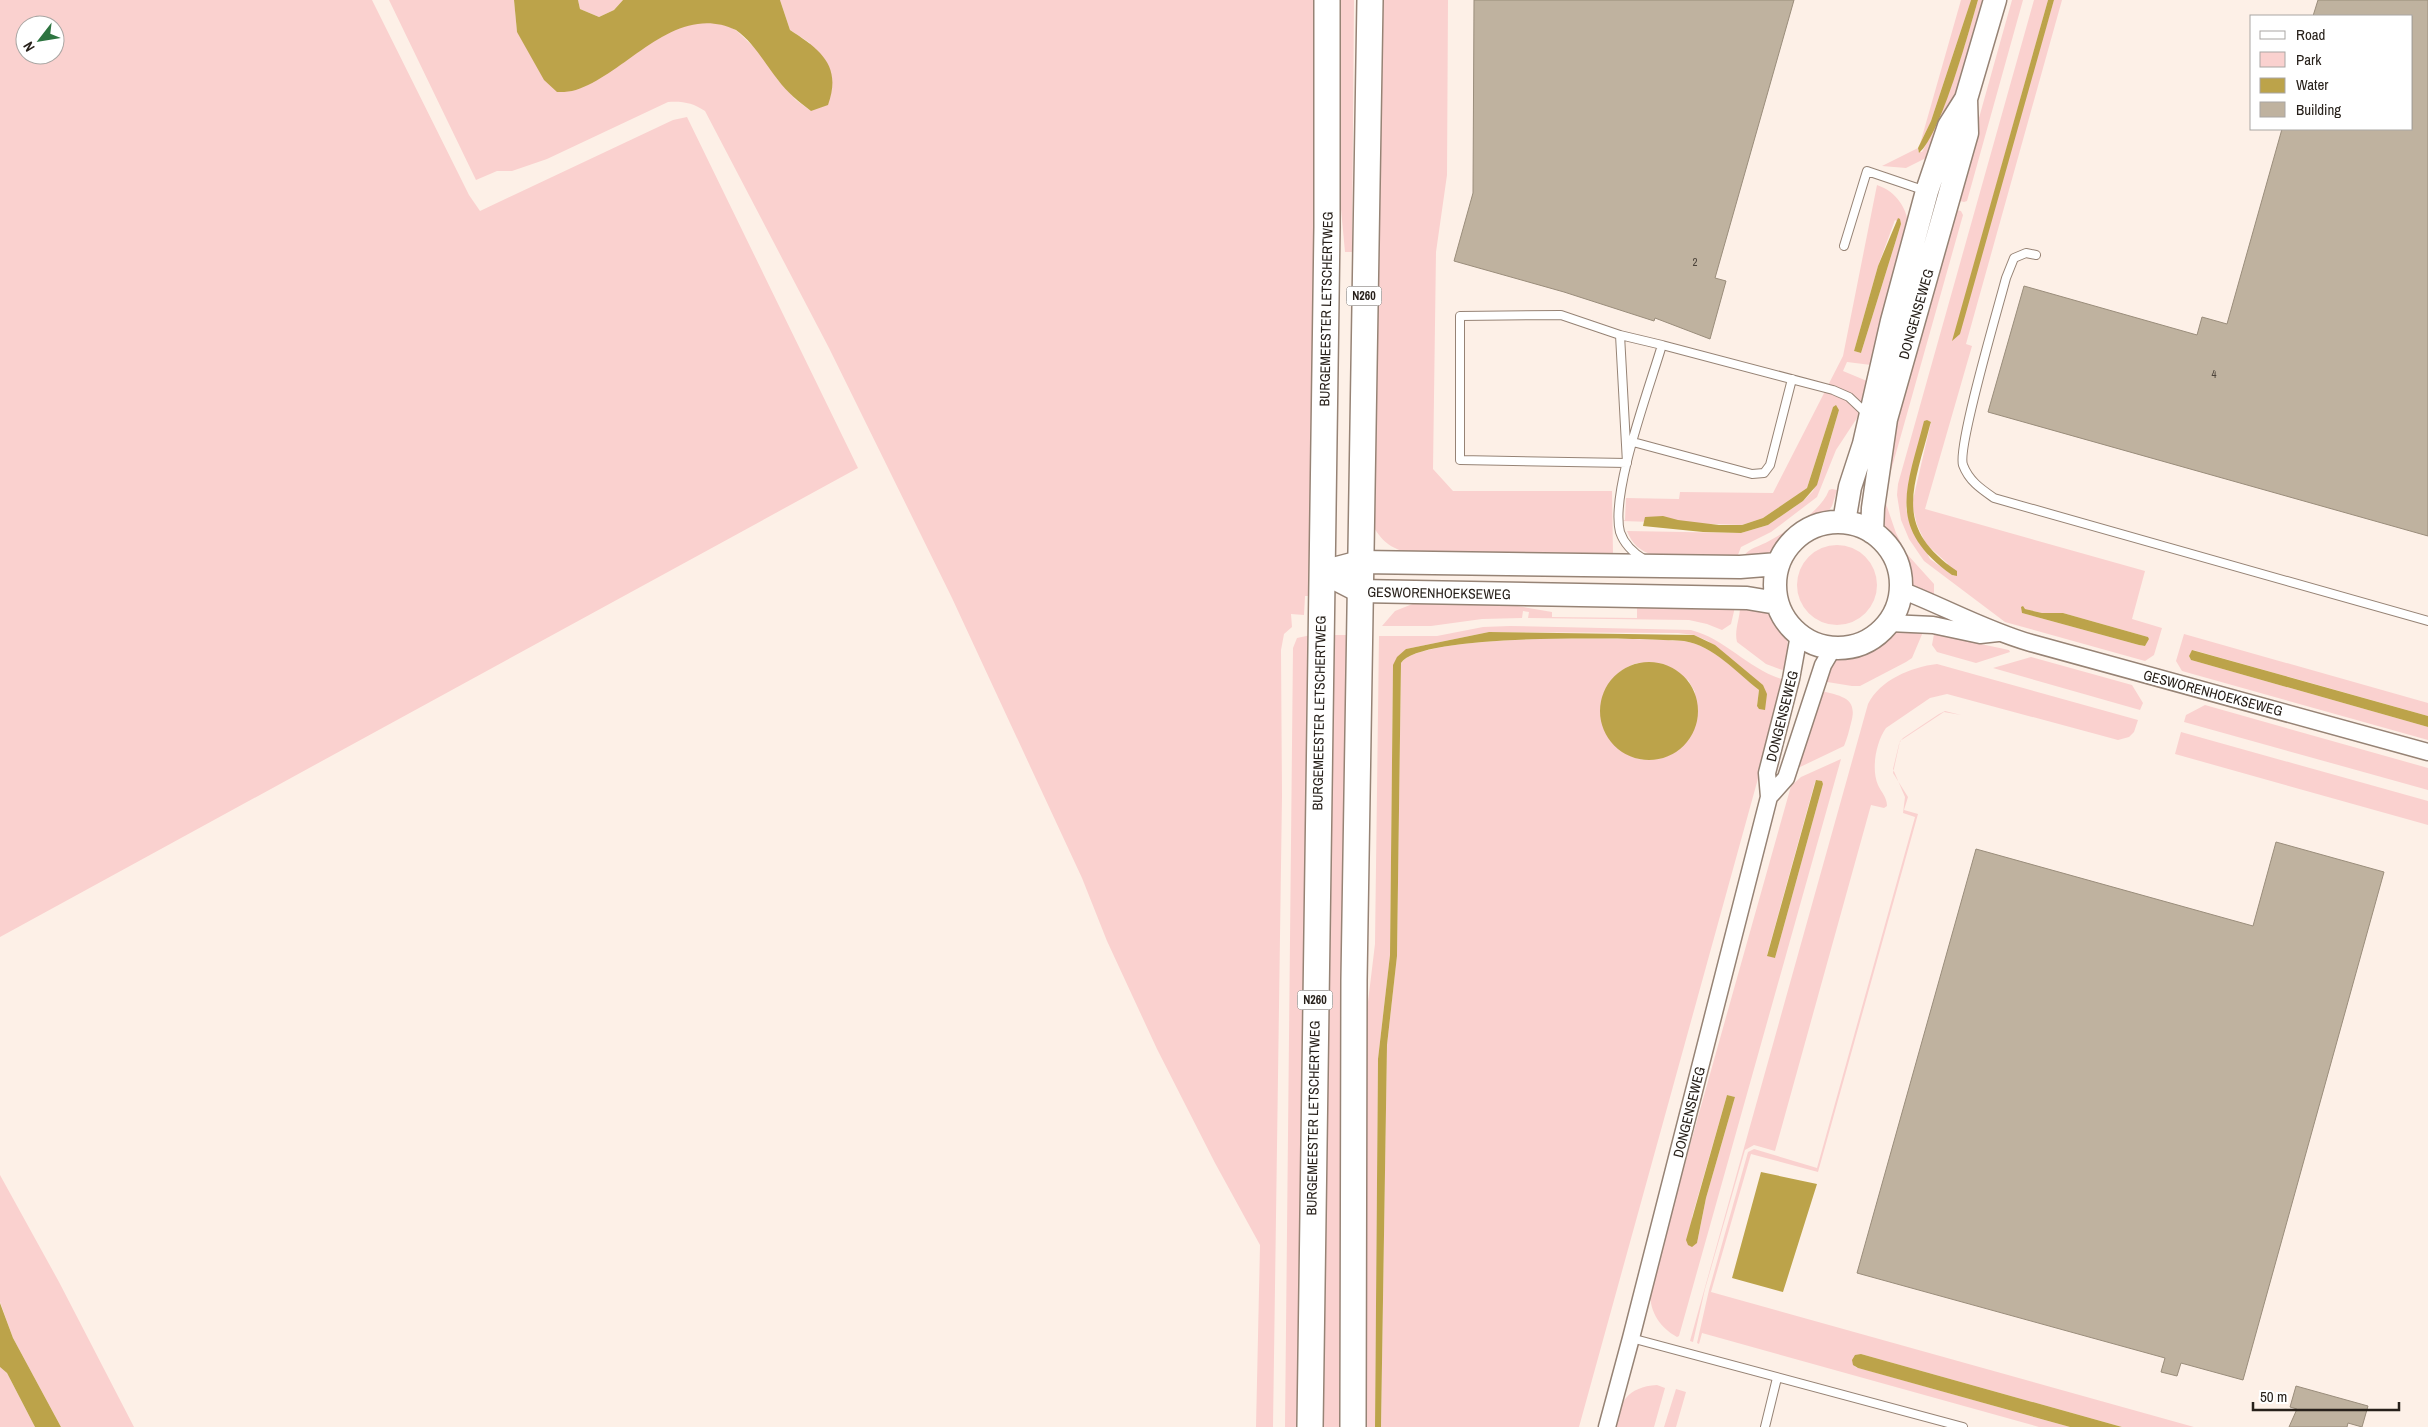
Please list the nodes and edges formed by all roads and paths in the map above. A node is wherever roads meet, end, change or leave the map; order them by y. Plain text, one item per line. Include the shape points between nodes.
1 (1328, 0) edge
2 (1370, 0) edge
3 (1995, 0) edge
4 (1937, 196) junction
5 (1844, 246) dead end
6 (2036, 255) dead end
7 (1620, 335) junction
8 (1662, 345) junction
9 (1792, 379) junction
10 (1869, 416) junction
11 (1633, 442) junction
12 (1627, 464) junction
13 (1844, 522) junction
14 (1872, 532) junction
15 (1360, 562) junction
16 (1778, 564) junction
17 (1653, 565) junction
18 (1322, 572) junction
19 (1901, 590) junction
20 (1360, 591) junction
21 (1777, 602) junction
22 (2428, 621) edge
23 (1889, 623) junction
24 (1998, 633) junction
25 (1800, 635) junction
26 (1833, 648) junction
27 (2428, 752) edge
28 (1769, 797) junction
29 (1631, 1338) junction
30 (1778, 1378) junction
31 (1310, 1427) edge
32 (1353, 1427) edge
33 (1607, 1427) edge
34 (1765, 1427) edge
35 (1963, 1427) edge

1 - 18 main road, BURGEMEESTER LETSCHERTWEG / N260
2 - 15 main road, N260
3 - 4 street, DONGENSEWEG via 1966,99 1967,133
4 - 5 lane via 1867,171
4 - 10 street, DONGENSEWEG
4 - 14 street, DONGENSEWEG via 1886,419
6 - 22 lane via 2026,253 2014,258 2006,278 1966,432 1962,463 1974,484 1994,498
7 - 8 lane
7 - 12 lane
7 - 12 lane via 1561,315 1460,316 1460,460
8 - 9 lane
8 - 11 lane
9 - 10 lane via 1849,397
9 - 11 lane via 1770,464 1764,473 1752,474
10 - 13 street, DONGENSEWEG
11 - 12 lane
12 - 17 lane via 1620,497 1620,531 1638,556
13 - 14 street
13 - 16 street via 1827,523 1804,532 1786,550
14 - 19 street via 1883,540 1898,563
15 - 17 street
15 - 18 street
15 - 20 main road, N260
16 - 17 street via 1740,567
16 - 21 street via 1775,577
18 - 20 street, GESWORENHOEKSEWEG
18 - 31 main road, BURGEMEESTER LETSCHERTWEG / N260
19 - 23 street
19 - 24 street, GESWORENHOEKSEWEG via 1985,624
20 - 21 street, GESWORENHOEKSEWEG via 1747,598
20 - 32 main road, N260 via 1354,980
21 - 25 street via 1786,620
23 - 24 street, GESWORENHOEKSEWEG via 1933,625 1980,635
23 - 26 street via 1864,643
24 - 27 street, GESWORENHOEKSEWEG
25 - 26 street via 1810,642
25 - 28 street, DONGENSEWEG via 1792,679 1767,772
26 - 28 street, DONGENSEWEG via 1823,665 1786,778
28 - 29 street, DONGENSEWEG
29 - 30 lane
29 - 33 street, DONGENSEWEG
30 - 34 lane
30 - 35 lane

